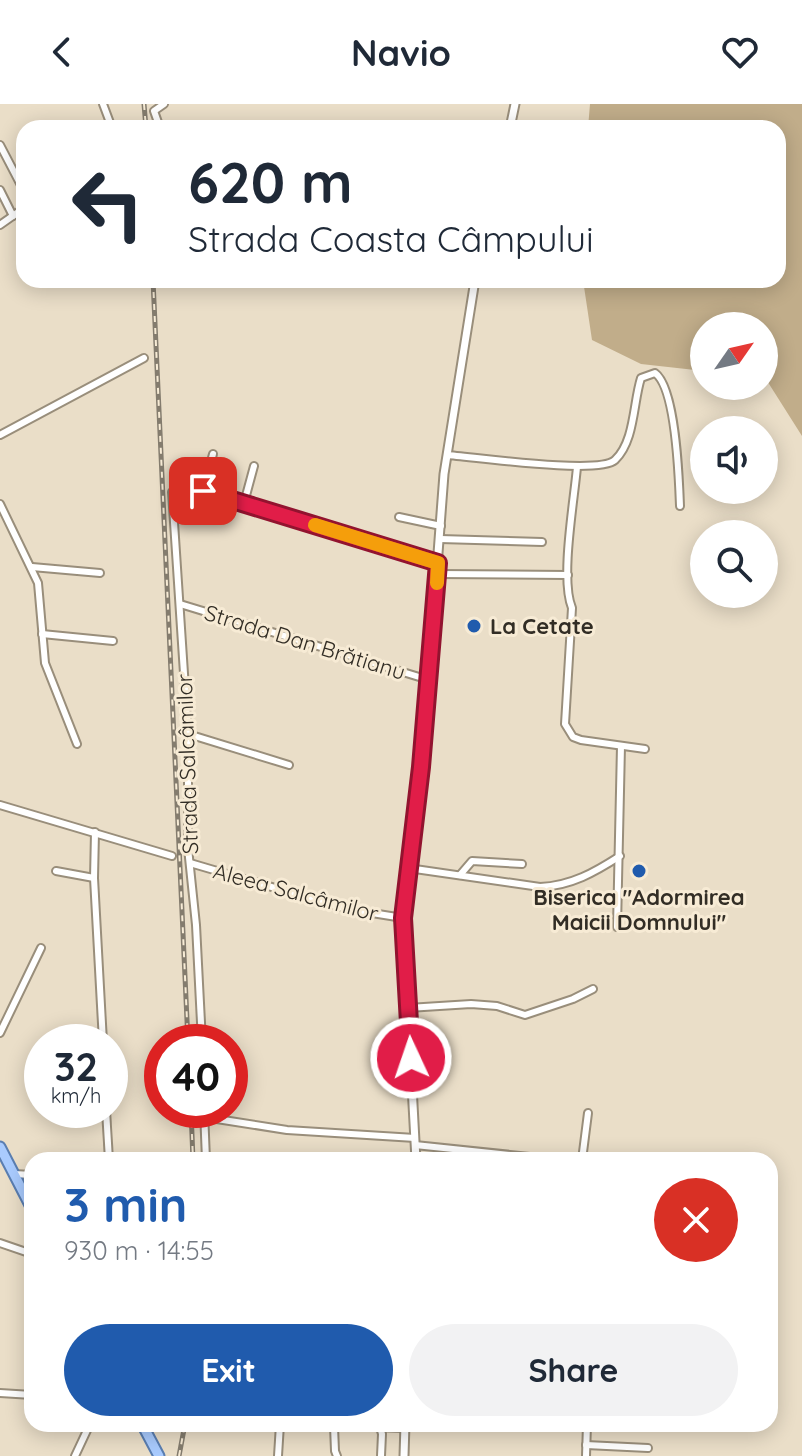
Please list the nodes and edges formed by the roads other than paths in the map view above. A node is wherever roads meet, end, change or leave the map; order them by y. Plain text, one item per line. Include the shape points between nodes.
1 (164, 104) edge
2 (157, 120) edge
3 (0, 145) edge
4 (16, 176) edge
5 (0, 190) edge
6 (16, 214) edge
7 (13, 216) junction
8 (0, 225) edge
9 (474, 288) edge
10 (144, 358) dead end
11 (0, 435) edge
12 (213, 454) dead end
13 (447, 455) junction
14 (254, 466) dead end
15 (577, 467) junction
16 (203, 491) junction
17 (244, 503) junction
18 (0, 504) edge
19 (680, 506) dead end
20 (399, 517) dead end
21 (441, 526) junction
22 (440, 539) junction
23 (542, 542) dead end
24 (438, 563) junction
25 (32, 567) junction
26 (100, 573) dead end
27 (438, 574) junction
28 (568, 575) junction
29 (180, 604) junction
30 (42, 634) junction
31 (113, 641) dead end
32 (429, 680) junction
33 (188, 734) junction
34 (77, 744) dead end
35 (621, 746) junction
36 (645, 749) dead end
37 (289, 765) dead end
38 (0, 805) edge
39 (95, 832) junction
40 (172, 856) dead end
41 (620, 856) junction
42 (190, 863) junction
43 (522, 864) dead end
44 (408, 868) junction
45 (56, 871) dead end
46 (460, 875) junction
47 (94, 878) junction
48 (403, 918) junction
49 (617, 927) dead end
50 (41, 948) dead end
51 (593, 989) dead end
52 (408, 1008) junction
53 (102, 1024) edge
54 (201, 1024) edge
55 (0, 1033) edge
56 (588, 1113) dead end
57 (248, 1122) edge
58 (107, 1128) edge
59 (205, 1128) edge
60 (415, 1141) junction
61 (0, 1148) edge
62 (109, 1152) edge
63 (206, 1152) edge
64 (416, 1152) edge
65 (498, 1152) edge
66 (583, 1152) edge
67 (10, 1171) junction
68 (24, 1174) edge
69 (24, 1195) edge
70 (0, 1243) edge
71 (24, 1251) edge
72 (0, 1393) edge
73 (24, 1394) edge
74 (86, 1432) edge
75 (146, 1432) edge
76 (280, 1432) edge
77 (334, 1432) edge
78 (381, 1432) edge
79 (405, 1432) edge
80 (587, 1432) edge
81 (586, 1445) junction
82 (648, 1448) dead end
83 (75, 1456) edge
84 (159, 1456) edge
85 (278, 1456) edge
86 (337, 1456) edge
87 (381, 1456) edge
88 (404, 1456) edge
89 (586, 1456) edge

1 - 2 street via 154,111
3 - 4 street
5 - 7 street
6 - 7 street
7 - 8 street
9 - 13 street
10 - 11 street
12 - 16 street
13 - 15 street
13 - 21 street
14 - 17 street
15 - 19 street via 616,460 630,429 641,378 655,373 675,431
15 - 28 street
16 - 17 street
16 - 29 street, Strada Salcâmilor via 175,487
17 - 24 street
18 - 25 street
20 - 21 street
21 - 22 street
22 - 23 street
22 - 24 street
24 - 27 street
25 - 26 street
25 - 30 street
27 - 28 street
27 - 32 street
28 - 35 street via 572,608 565,724 573,737
29 - 32 street, Strada Dan Brătianu
29 - 33 street, Strada Salcâmilor
30 - 31 street
30 - 34 street via 45,663
32 - 44 street
33 - 37 street
33 - 42 street, Strada Salcâmilor
35 - 36 street
35 - 41 street
38 - 39 street
39 - 40 street
39 - 47 street
41 - 46 street via 593,873 554,886
41 - 49 street
42 - 48 street, Aleea Salcâmilor via 321,902
42 - 54 street, Strada Salcâmilor
43 - 46 street via 472,861
44 - 46 street
44 - 48 street
45 - 47 street
47 - 53 street
48 - 52 street
50 - 55 street
51 - 52 street via 525,1015 471,1004
52 - 60 street
56 - 66 street
57 - 60 street
58 - 62 street
59 - 63 street
60 - 64 street
60 - 65 street
61 - 67 main road
67 - 68 street
67 - 69 main road
70 - 71 street
72 - 73 street
74 - 83 street
75 - 84 main road
76 - 85 street
77 - 86 street
78 - 87 street
79 - 88 street
80 - 81 street
81 - 82 street
81 - 89 street

